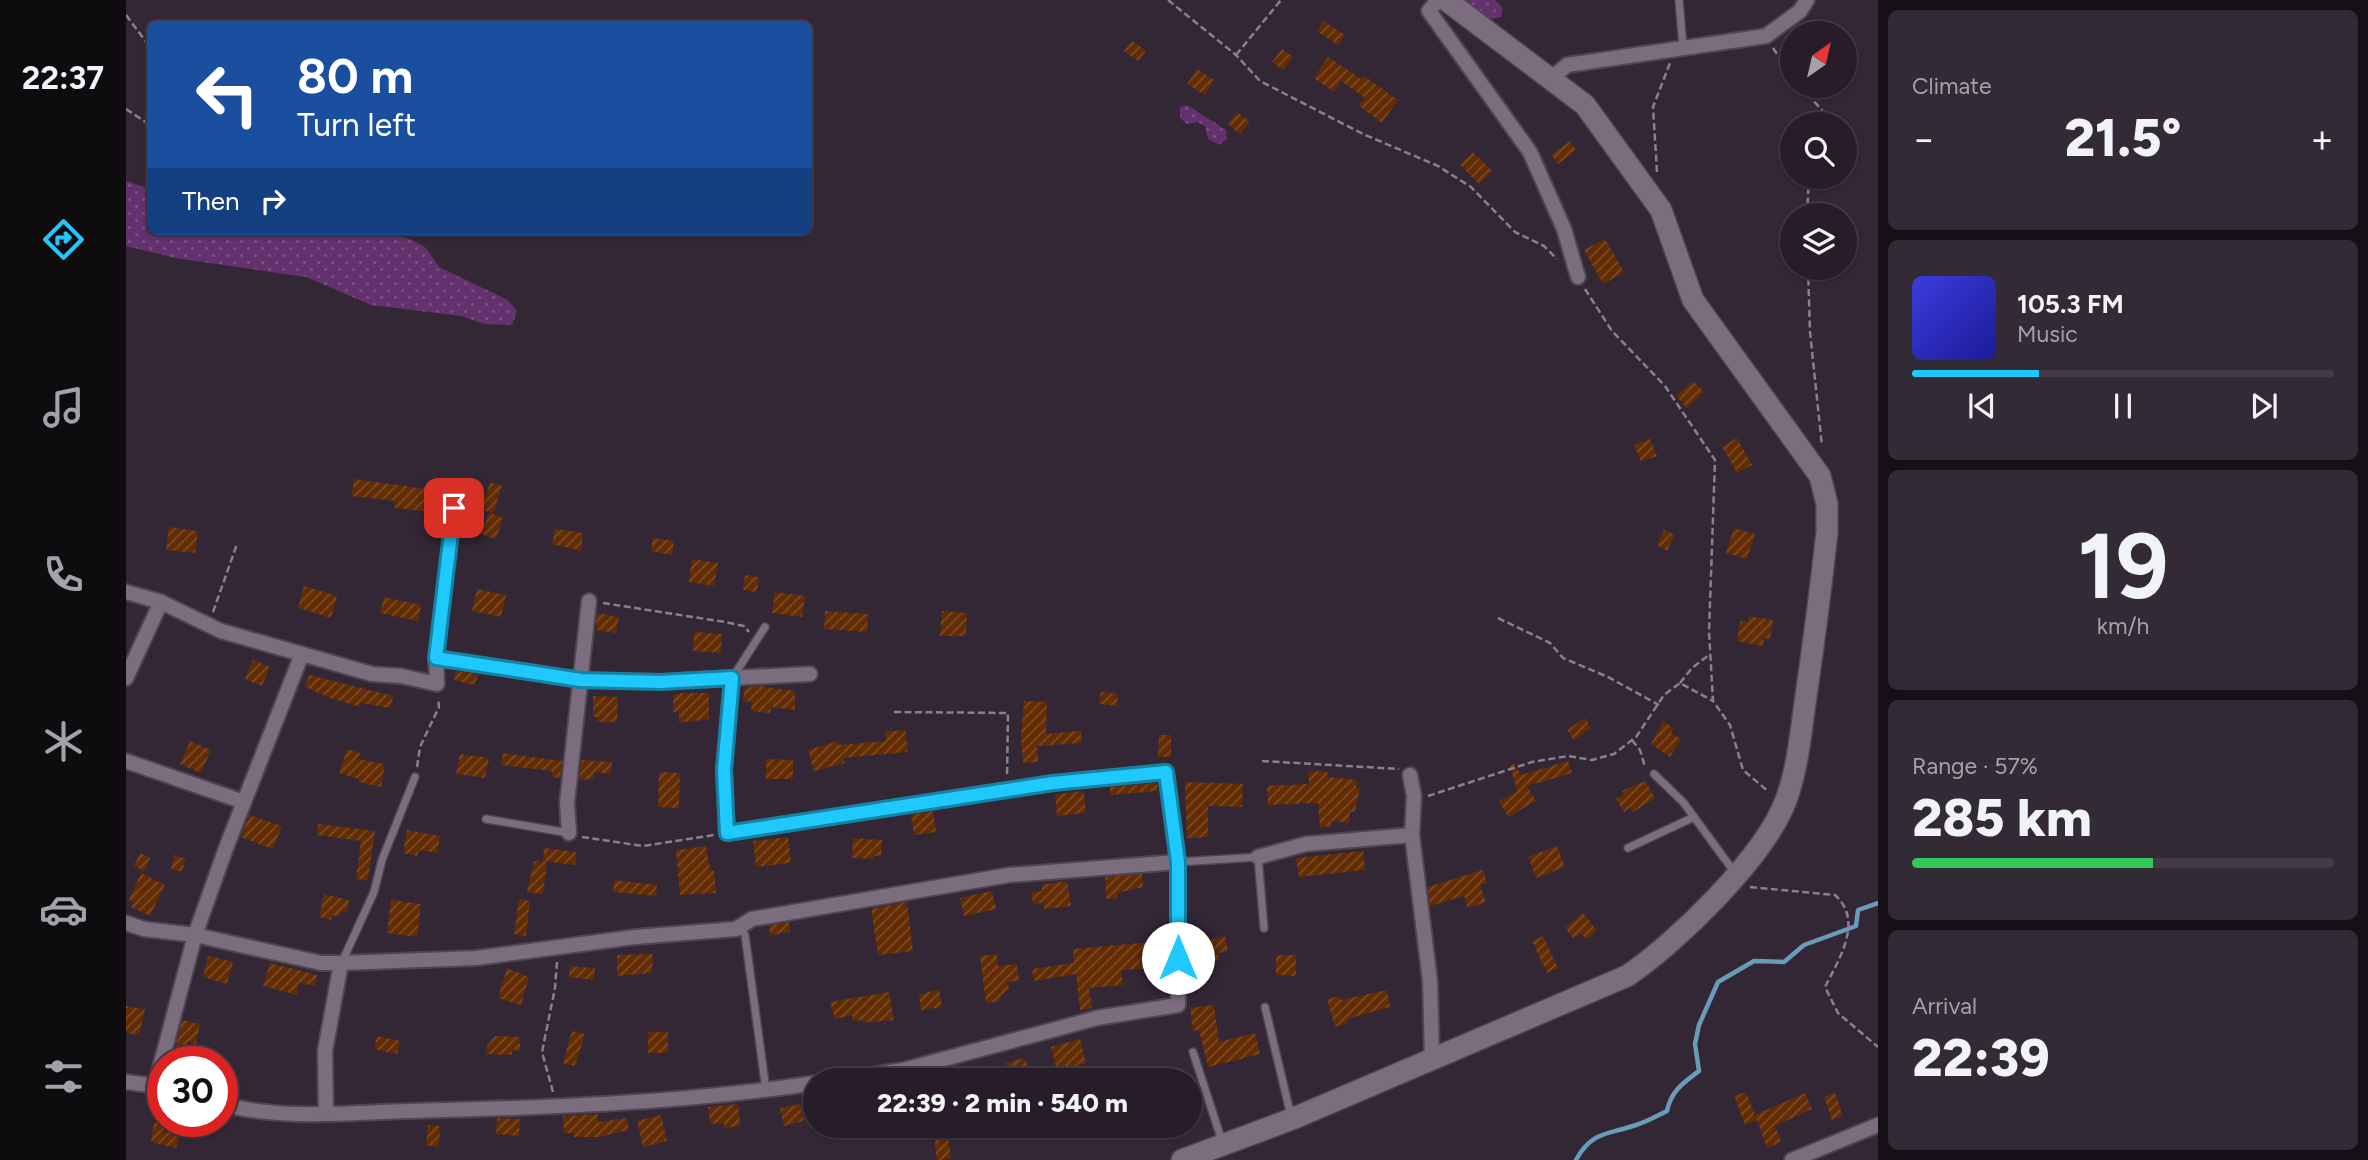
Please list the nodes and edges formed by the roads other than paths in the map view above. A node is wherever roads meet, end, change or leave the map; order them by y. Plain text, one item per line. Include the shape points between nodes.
1 (1438, 0) edge
2 (1446, 0) edge
3 (1679, 0) edge
4 (1807, 0) edge
5 (1678, 49) junction
6 (1552, 78) junction
7 (1578, 277) road end
8 (457, 485) dead end
9 (126, 592) edge
10 (589, 601) road end
11 (161, 602) junction
12 (765, 626) dead end
13 (302, 654) junction
14 (436, 658) junction
15 (810, 674) dead end
16 (126, 678) edge
17 (732, 678) junction
18 (581, 680) junction
19 (126, 761) edge
20 (1654, 774) road end
21 (1410, 775) road end
22 (415, 777) road end
23 (244, 802) junction
24 (1694, 817) junction
25 (486, 819) dead end
26 (569, 833) joint
27 (1412, 835) junction
28 (1628, 848) dead end
29 (1258, 857) junction
30 (1178, 862) junction
31 (1733, 876) junction
32 (126, 923) edge
33 (740, 927) junction
34 (1264, 928) dead end
35 (195, 935) junction
36 (341, 963) junction
37 (1265, 1007) dead end
38 (169, 1046) edge
39 (1193, 1052) dead end
40 (1432, 1057) junction
41 (910, 1068) edge
42 (126, 1082) edge
43 (147, 1085) edge
44 (803, 1085) edge
45 (766, 1090) junction
46 (238, 1106) edge
47 (326, 1113) junction
48 (1292, 1119) junction
49 (1878, 1125) edge
50 (1223, 1144) junction
51 (1182, 1160) edge
52 (1792, 1160) edge

1 - 7 street via 1429,12 1530,152 1564,229
2 - 6 street
3 - 5 lane
4 - 5 street via 1766,36
5 - 6 street via 1567,65
6 - 31 street via 1585,105 1661,210 1693,300 1820,477 1827,504 1802,730 1786,800 1763,841
8 - 14 lane
9 - 11 street
10 - 18 street
11 - 13 street via 208,625
11 - 16 street
12 - 17 lane
13 - 14 street via 372,674 437,684
13 - 23 street
14 - 18 street
15 - 17 street
17 - 18 street
17 - 30 street via 724,770 727,833 1053,783 1166,772
18 - 26 street via 567,803
19 - 23 street
20 - 24 lane
21 - 27 street
22 - 36 lane via 382,859 374,892
23 - 35 street
24 - 28 lane
24 - 31 lane
25 - 26 lane
27 - 29 street via 1306,844
27 - 40 street via 1430,981
29 - 30 lane
29 - 34 lane
30 - 33 street via 1009,875 752,919
30 - 41 street via 1178,1005 1097,1018
31 - 40 street via 1657,956 1626,976
32 - 35 street
33 - 36 street via 454,960
33 - 45 lane via 745,935
35 - 36 street via 321,963
35 - 38 street
36 - 47 street via 325,1051
37 - 48 lane
39 - 50 lane
40 - 48 street
42 - 43 street
44 - 45 street
45 - 47 street via 556,1107
46 - 47 street
48 - 50 street
49 - 52 street
50 - 51 street

